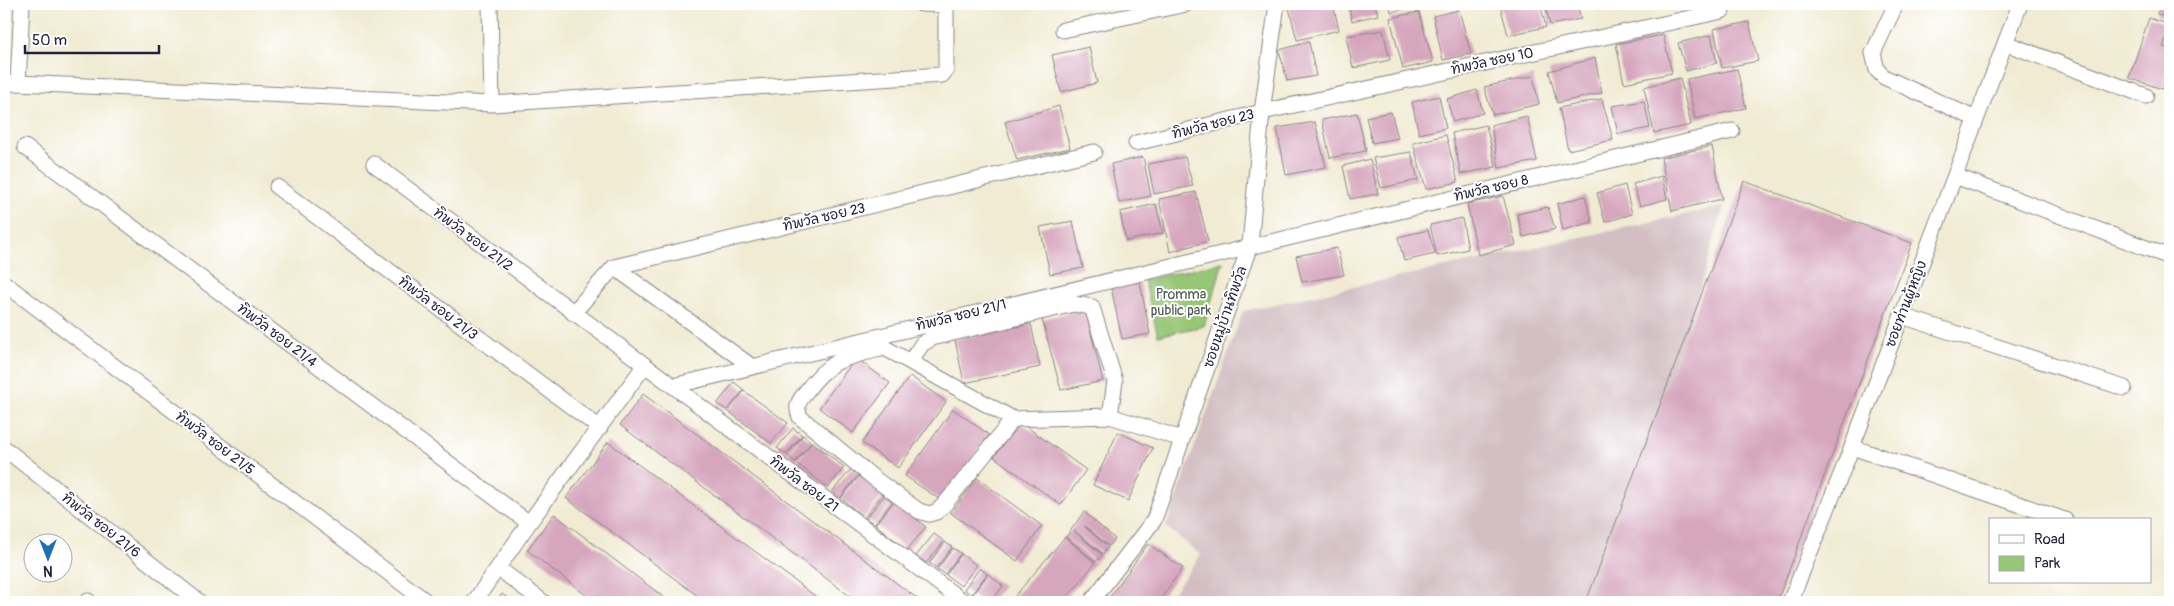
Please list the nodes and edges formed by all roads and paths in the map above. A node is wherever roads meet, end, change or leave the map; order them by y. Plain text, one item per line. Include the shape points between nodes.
1 (22, 4) edge
2 (490, 4) edge
3 (921, 4) edge
4 (946, 4) edge
5 (1186, 4) edge
6 (1277, 4) edge
7 (1896, 4) edge
8 (2020, 4) edge
9 (1722, 11) dead end
10 (1064, 30) dead end
11 (2005, 43) junction
12 (11, 84) edge
13 (2146, 96) dead end
14 (492, 104) junction
15 (1262, 112) junction
16 (1976, 119) junction
17 (1732, 130) dead end
18 (1136, 143) dead end
19 (25, 147) dead end
20 (1094, 152) dead end
21 (374, 164) dead end
22 (1955, 176) junction
23 (277, 187) dead end
24 (1250, 246) junction
25 (2170, 257) edge
26 (614, 267) junction
27 (4, 283) edge
28 (573, 313) junction
29 (1902, 316) junction
30 (911, 361) junction
31 (645, 365) junction
32 (751, 366) junction
33 (673, 386) junction
34 (2124, 388) dead end
35 (1110, 416) junction
36 (1013, 420) junction
37 (600, 428) junction
38 (1182, 439) junction
39 (1852, 447) junction
40 (4, 448) edge
41 (2058, 518) edge
42 (529, 523) junction
43 (498, 568) junction
44 (199, 602) edge
45 (427, 602) edge
46 (474, 602) edge
47 (543, 602) edge
48 (964, 602) edge
49 (1091, 602) edge
50 (1790, 602) edge

1 - 12 street
2 - 14 street
3 - 4 street
4 - 14 street via 946,70 942,75
5 - 10 street
6 - 15 street, ซอยหมู่บ้านทิพวัล
7 - 16 street via 1873,53 1877,70 1884,77
8 - 11 street, ซอยท่านผู้หญิง
9 - 15 street, ทิพวัล ซอย 10
11 - 13 street
11 - 16 street, ซอยท่านผู้หญิง
12 - 14 street
15 - 18 street, ทิพวัล ซอย 23
15 - 24 street, ซอยหมู่บ้านทิพวัล
16 - 22 street, ซอยท่านผู้หญิง
17 - 24 street, ทิพวัล ซอย 8
19 - 42 street, ทิพวัล ซอย 21/4
20 - 26 street, ทิพวัล ซอย 23
21 - 28 street, ทิพวัล ซอย 21/2
22 - 25 street
22 - 29 street, ซอยท่านผู้หญิง
23 - 37 street, ทิพวัล ซอย 21/3
24 - 32 street, ทิพวัล ซอย 21/1
24 - 38 street, ซอยหมู่บ้านทิพวัล
26 - 28 street
26 - 32 street
27 - 45 street, ทิพวัล ซอย 21/5
28 - 31 street, ทิพวัล ซอย 21/2
29 - 34 street
29 - 39 street, ซอยท่านผู้หญิง
30 - 35 street via 922,344 932,338 1074,304 1092,307 1115,381
30 - 36 street
30 - 36 street via 885,348 845,357 819,375 798,404 797,411 800,417 868,473 919,511 929,514 944,506
31 - 33 street, ทิพวัล ซอย 21
31 - 37 street
32 - 33 street, ทิพวัล ซอย 21/1
33 - 48 street, ทิพวัล ซอย 21
35 - 36 street
35 - 38 street
37 - 42 street
38 - 49 street, ซอยหมู่บ้านทิพวัล via 1154,520
39 - 41 street
39 - 50 street, ซอยท่านผู้หญิง
40 - 44 street, ทิพวัล ซอย 21/6
42 - 43 street
43 - 46 street
43 - 47 street

